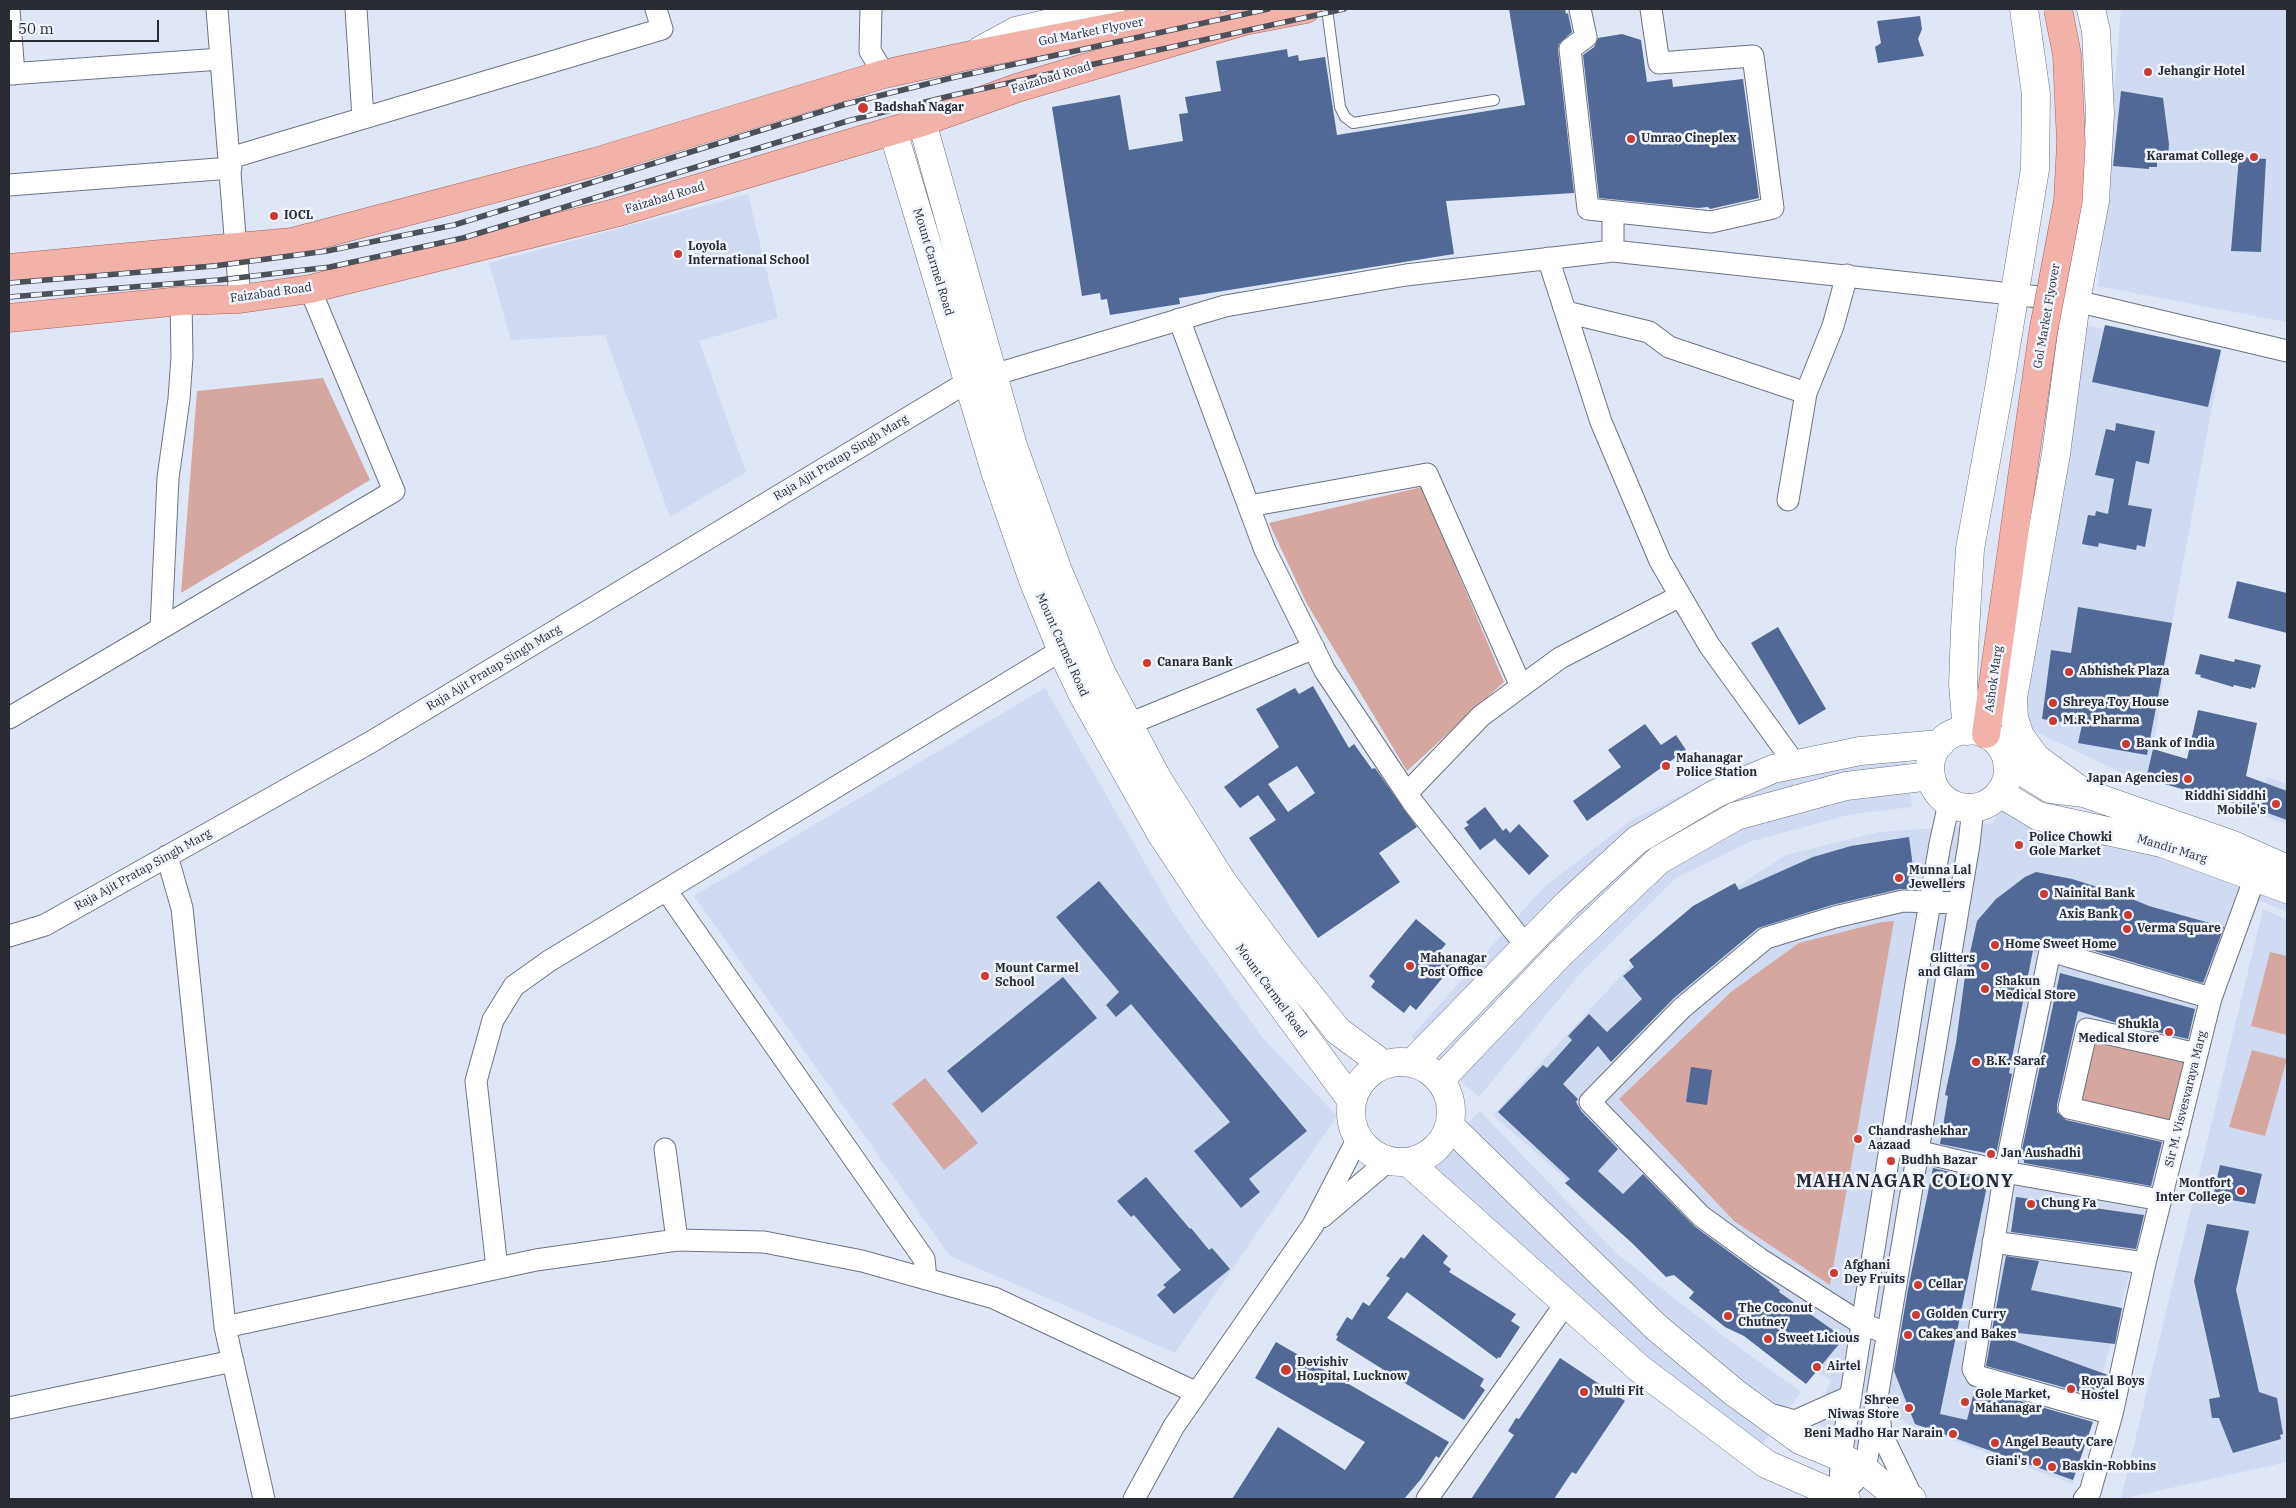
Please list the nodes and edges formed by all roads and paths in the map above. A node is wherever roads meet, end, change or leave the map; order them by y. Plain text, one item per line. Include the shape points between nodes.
1 (9, 9) edge
2 (217, 9) edge
3 (356, 9) edge
4 (656, 9) edge
5 (871, 9) edge
6 (1111, 9) edge
7 (1206, 9) edge
8 (1306, 9) edge
9 (1327, 9) edge
10 (1580, 9) edge
11 (1651, 9) edge
12 (2058, 9) edge
13 (2091, 9) edge
14 (2021, 14) edge
15 (976, 54) junction
16 (221, 59) junction
17 (11, 74) edge
18 (884, 74) junction
19 (1494, 100) dead end
20 (364, 118) junction
21 (922, 122) junction
22 (893, 130) junction
23 (230, 163) junction
24 (9, 185) edge
25 (1613, 212) junction
26 (237, 247) junction
27 (1613, 251) junction
28 (1548, 258) junction
29 (9, 268) edge
30 (1847, 276) junction
31 (310, 289) junction
32 (2015, 293) junction
33 (240, 299) junction
34 (2076, 300) junction
35 (181, 301) junction
36 (1566, 312) junction
37 (9, 318) edge
38 (1179, 319) junction
39 (2287, 351) edge
40 (981, 378) junction
41 (1806, 393) junction
42 (1788, 500) dead end
43 (1249, 506) junction
44 (1680, 596) junction
45 (2002, 624) joint
46 (161, 628) junction
47 (1086, 636) junction
48 (1314, 648) junction
49 (1062, 650) junction
50 (1521, 686) junction
51 (9, 718) edge
52 (1129, 724) junction
53 (1976, 733) junction
54 (1940, 744) junction
55 (2008, 762) junction
56 (1795, 764) junction
57 (1931, 776) junction
58 (2084, 793) junction
59 (1407, 794) junction
60 (2000, 794) junction
61 (1961, 805) junction
62 (167, 856) junction
63 (2287, 869) edge
64 (2255, 877) junction
65 (2287, 889) edge
66 (666, 890) junction
67 (1930, 902) junction
68 (1959, 903) junction
69 (9, 936) edge
70 (1526, 946) junction
71 (2211, 998) junction
72 (2197, 1054) junction
73 (1412, 1063) junction
74 (1384, 1065) junction
75 (1440, 1080) junction
76 (1352, 1101) junction
77 (1450, 1126) junction
78 (2178, 1133) junction
79 (1358, 1138) junction
80 (1891, 1146) junction
81 (665, 1150) dead end
82 (1918, 1150) junction
83 (1398, 1161) junction
84 (2005, 1172) junction
85 (2161, 1200) junction
86 (1313, 1225) junction
87 (677, 1240) junction
88 (1993, 1242) junction
89 (2145, 1263) junction
90 (497, 1268) junction
91 (926, 1279) junction
92 (1566, 1303) junction
93 (1862, 1324) junction
94 (225, 1328) junction
95 (1887, 1333) junction
96 (233, 1361) junction
97 (1196, 1393) junction
98 (1877, 1393) junction
99 (1851, 1396) junction
100 (9, 1408) edge
101 (1762, 1412) junction
102 (2112, 1414) junction
103 (1841, 1457) junction
104 (1864, 1470) junction
105 (1843, 1498) edge
106 (264, 1499) edge
107 (1134, 1499) edge
108 (1428, 1499) edge
109 (1913, 1499) edge
110 (2084, 1499) edge

1 - 17 street
2 - 16 street
3 - 20 street
4 - 20 street via 662,29
5 - 18 street via 870,50
6 - 15 street via 1016,31
7 - 15 main road, Gol Market Flyover
8 - 21 main road, Faizabad Road via 1234,24 1016,88
9 - 19 lane via 1340,107 1345,118 1353,124
10 - 25 street via 1586,37 1570,49 1588,209
11 - 25 street via 1659,63 1753,56 1773,208 1712,222
12 - 45 main road, Gol Market Flyover, bridge via 2067,56 2071,143 2068,202 2043,333
13 - 34 street via 2096,31 2100,114 2095,201
14 - 32 street via 2036,94 2035,169
15 - 18 main road
16 - 17 street
16 - 23 street
18 - 26 main road via 595,162 292,242
20 - 23 street
21 - 22 main road, Faizabad Road
21 - 40 street
22 - 31 main road, Faizabad Road via 615,213
22 - 40 street, Mount Carmel Road
23 - 24 street
23 - 26 street
25 - 27 street
26 - 29 main road
26 - 33 street
27 - 28 street, Raja Ajit Pratap Singh Marg
27 - 30 street, Raja Ajit Pratap Singh Marg
28 - 36 street
28 - 38 street, Raja Ajit Pratap Singh Marg via 1406,275 1225,306
30 - 32 street, Raja Ajit Pratap Singh Marg
30 - 41 street via 1833,326
31 - 33 main road, Faizabad Road
31 - 46 street via 394,491
32 - 34 street, Raja Ajit Pratap Singh Marg
32 - 53 street via 1970,549 1964,675
33 - 35 main road, Faizabad Road
34 - 39 street, Raja Ajit Pratap Singh Marg
34 - 58 street via 2056,454 2013,698 2014,718 2020,736 2036,758
35 - 37 main road, Faizabad Road
35 - 46 street via 182,357 168,478
36 - 41 street via 1649,332 1669,347
36 - 44 street via 1601,422 1660,561
38 - 40 street, Raja Ajit Pratap Singh Marg
38 - 43 street
40 - 47 street via 1013,446 1058,571
40 - 49 street, Mount Carmel Road via 996,474 1033,580
40 - 62 street, Raja Ajit Pratap Singh Marg via 370,742
41 - 42 street
43 - 48 street via 1265,550
43 - 50 street via 1427,474
44 - 50 street via 1560,658
44 - 56 street via 1709,645
45 - 53 main road, Ashok Marg via 1990,700
46 - 51 street
47 - 49 street
47 - 52 street
48 - 52 street
48 - 59 street via 1325,670
49 - 66 street
49 - 76 street, Mount Carmel Road via 1083,695 1162,835 1211,909
50 - 59 street via 1481,716
52 - 74 street via 1157,778 1222,881 1338,1031
53 - 54 street via 1948,737
53 - 55 street via 1997,742
54 - 56 street via 1860,752
54 - 57 street via 1934,753
55 - 58 street via 2052,789
55 - 60 street via 2006,784
56 - 70 street via 1773,769 1715,794 1637,840
57 - 61 street via 1934,787
57 - 75 street via 1846,786 1736,816 1659,860 1560,954
58 - 63 street via 2233,845
59 - 70 street
60 - 61 street via 1984,806
60 - 64 street, Mandir Marg via 2038,816 2162,843
61 - 67 street via 1940,844
61 - 68 street
62 - 69 street, Raja Ajit Pratap Singh Marg via 44,925
62 - 94 street via 182,908
64 - 65 street, Mandir Marg
64 - 71 street, Sir M. Visvesvaraya Marg
66 - 90 street via 514,986 493,1020 476,1081
66 - 91 street via 924,1259
67 - 68 street
67 - 80 street
67 - 93 street via 1903,901 1766,938 1682,1008 1590,1102 1701,1216 1760,1259
68 - 82 street
70 - 73 street
71 - 72 street, Sir M. Visvesvaraya Marg
71 - 84 street via 2050,951
72 - 78 street, Sir M. Visvesvaraya Marg
72 - 78 street via 2087,1029 2069,1108
73 - 74 street
73 - 75 street via 1426,1068
74 - 76 street via 1364,1079
75 - 77 street via 1451,1102
76 - 79 street via 1352,1120
77 - 83 street via 1441,1143 1426,1156
77 - 101 street via 1656,1327
78 - 85 street, Sir M. Visvesvaraya Marg
79 - 83 street via 1370,1152
79 - 86 street
80 - 82 street
80 - 93 street
81 - 87 street
82 - 84 street
82 - 95 street
83 - 86 street
83 - 92 street
84 - 85 street
84 - 88 street
85 - 89 street, Sir M. Visvesvaraya Marg
86 - 97 street
87 - 90 street
87 - 91 street via 764,1242 862,1261
88 - 89 street
88 - 102 street via 1974,1373
89 - 102 street, Sir M. Visvesvaraya Marg
90 - 94 street
91 - 97 street via 994,1298
92 - 105 street via 1640,1369 1766,1464
92 - 108 street
93 - 95 street
93 - 99 street
94 - 96 street
95 - 98 street
96 - 100 street
96 - 106 street
97 - 107 street
98 - 104 street
98 - 109 street via 1881,1433
99 - 101 street via 1795,1421
99 - 103 street
101 - 103 street via 1800,1440
102 - 110 street, Sir M. Visvesvaraya Marg via 2090,1492
103 - 104 street
103 - 105 street
104 - 105 street
104 - 109 street via 1889,1490

